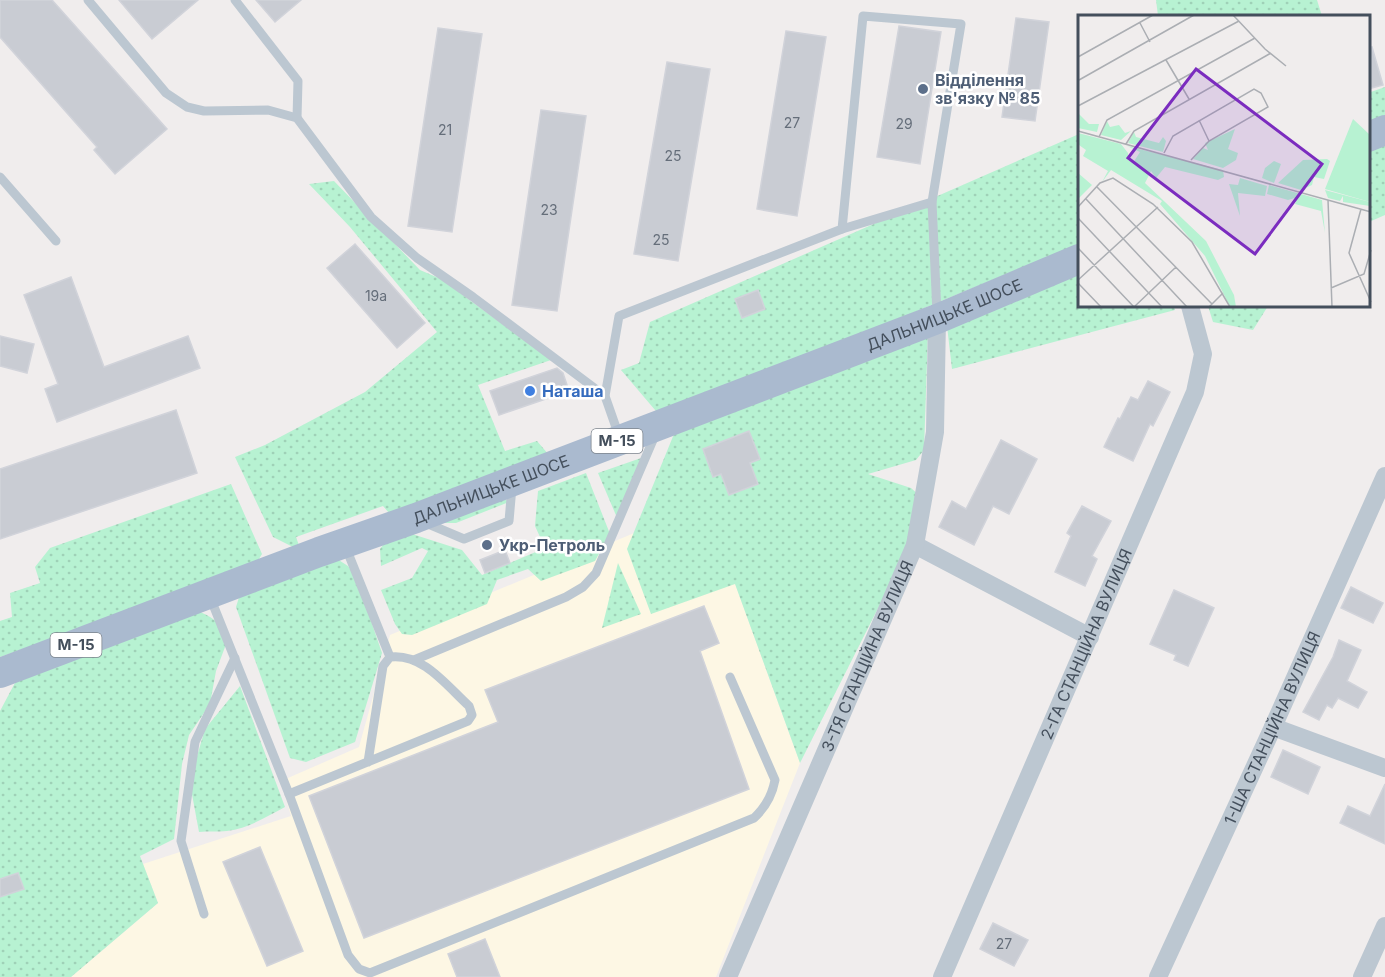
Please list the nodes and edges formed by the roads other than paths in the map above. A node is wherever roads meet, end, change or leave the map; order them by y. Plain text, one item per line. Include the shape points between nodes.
1 (88, 0) edge
2 (235, 0) edge
3 (297, 118) junction
4 (1385, 130) edge
5 (1370, 136) edge
6 (1, 180) edge
7 (932, 202) junction
8 (842, 229) junction
9 (56, 242) dead end
10 (1078, 259) edge
11 (1191, 308) edge
12 (937, 319) junction
13 (605, 396) junction
14 (660, 425) junction
15 (621, 440) junction
16 (1385, 476) edge
17 (344, 544) junction
18 (915, 545) junction
19 (209, 594) junction
20 (1090, 636) junction
21 (390, 657) junction
22 (235, 658) junction
23 (414, 660) junction
24 (3, 676) edge
25 (730, 677) dead end
26 (1273, 727) junction
27 (368, 762) junction
28 (1385, 768) edge
29 (289, 794) junction
30 (204, 914) dead end
31 (1385, 926) edge
32 (728, 977) edge
33 (942, 977) edge
34 (1158, 977) edge
35 (1362, 977) edge

1 - 3 lane via 166,93 187,106 204,111 268,110
2 - 3 lane via 298,81
3 - 13 lane via 371,217 417,258
4 - 5 main road
6 - 9 lane
7 - 8 lane
7 - 8 lane via 961,24 863,16
7 - 12 lane
8 - 13 lane via 619,316
10 - 12 main road, ДАЛЬНИЦЬКЕ ШОСЕ / М-15
11 - 20 street, 2-ГА СТАНЦІЙНА ВУЛИЦЯ via 1203,354 1195,392
12 - 14 main road, ДАЛЬНИЦЬКЕ ШОСЕ / М-15
12 - 18 street, 3-ТЯ СТАНЦІЙНА ВУЛИЦЯ via 935,432
13 - 15 lane
14 - 15 main road, ДАЛЬНИЦЬКЕ ШОСЕ / М-15
14 - 23 lane via 596,573 583,587
15 - 17 main road, ДАЛЬНИЦЬКЕ ШОСЕ / М-15
16 - 26 street, 1-ША СТАНЦІЙНА ВУЛИЦЯ
17 - 19 main road, ДАЛЬНИЦЬКЕ ШОСЕ / М-15
17 - 21 lane
18 - 20 street
18 - 32 street, 3-ТЯ СТАНЦІЙНА ВУЛИЦЯ
19 - 22 lane
19 - 24 main road, ДАЛЬНИЦЬКЕ ШОСЕ / М-15
20 - 33 street, 2-ГА СТАНЦІЙНА ВУЛИЦЯ
21 - 23 lane
21 - 27 lane via 383,666
22 - 29 lane
22 - 30 lane via 195,742 183,830 182,841
23 - 27 lane via 425,665 469,706 472,715 468,721
25 - 29 lane via 775,780 772,795 754,819 370,973 359,969 348,955
26 - 28 street
26 - 34 street, 1-ША СТАНЦІЙНА ВУЛИЦЯ
27 - 29 lane
31 - 35 street

